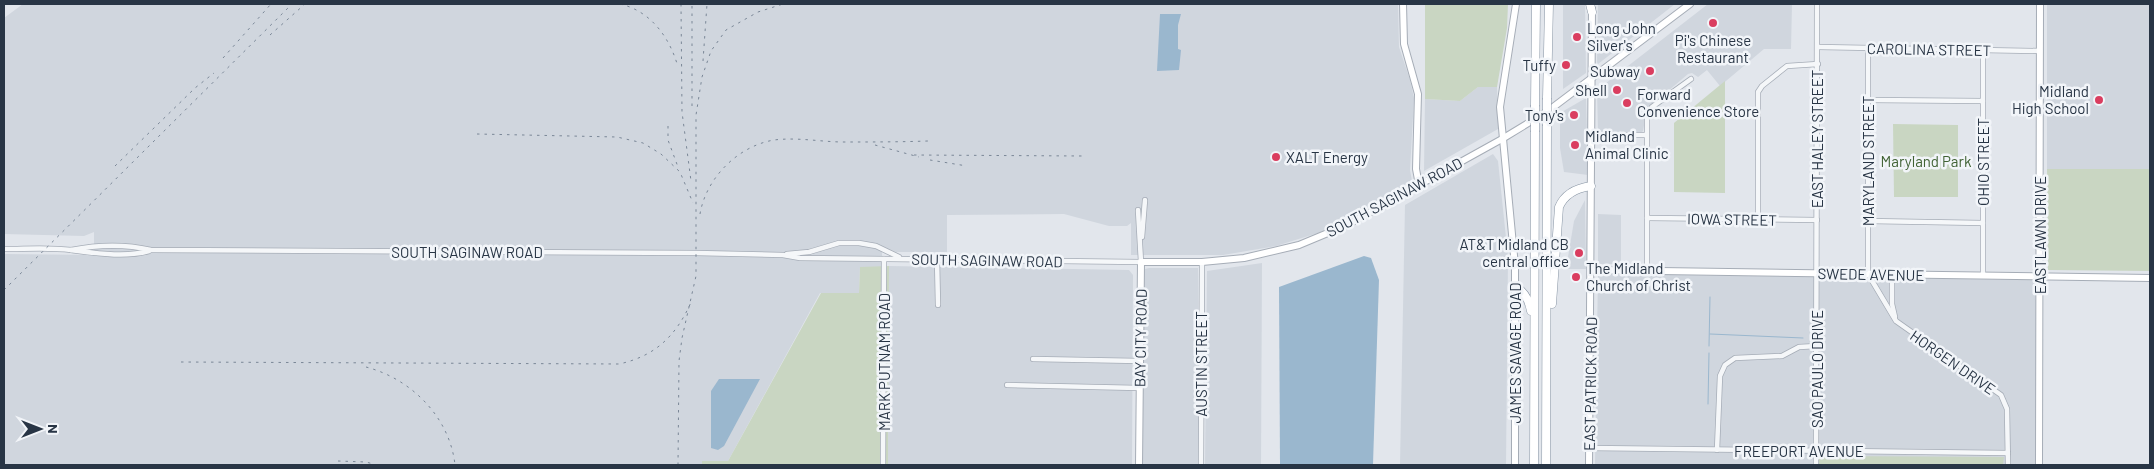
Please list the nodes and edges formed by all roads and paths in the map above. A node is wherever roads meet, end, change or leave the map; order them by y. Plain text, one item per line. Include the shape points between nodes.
1 (1403, 4) edge
2 (1516, 4) edge
3 (1536, 4) edge
4 (1550, 4) edge
5 (1690, 4) edge
6 (1817, 4) edge
7 (2040, 4) edge
8 (1592, 6) edge
9 (1818, 47) junction
10 (1868, 48) junction
11 (1983, 50) junction
12 (2040, 51) junction
13 (1818, 64) junction
14 (1691, 79) dead end
15 (1592, 80) junction
16 (1868, 100) junction
17 (1984, 101) junction
18 (1591, 135) junction
19 (1646, 135) junction
20 (1502, 139) junction
21 (1420, 185) junction
22 (1591, 186) junction
23 (1145, 200) dead end
24 (1138, 210) dead end
25 (1647, 218) junction
26 (1758, 220) junction
27 (1817, 220) junction
28 (1868, 222) junction
29 (1983, 223) junction
30 (1141, 243) junction
31 (4, 249) edge
32 (783, 255) junction
33 (902, 258) junction
34 (884, 259) junction
35 (937, 259) junction
36 (1141, 262) junction
37 (1202, 262) junction
38 (1591, 270) junction
39 (1647, 271) junction
40 (1818, 273) junction
41 (1868, 274) junction
42 (1892, 274) junction
43 (1983, 275) junction
44 (2040, 276) junction
45 (2150, 278) edge
46 (1516, 287) junction
47 (938, 306) dead end
48 (1896, 321) junction
49 (1534, 340) junction
50 (1817, 346) junction
51 (1033, 359) dead end
52 (1140, 362) junction
53 (1007, 385) dead end
54 (1139, 388) junction
55 (1546, 389) junction
56 (1589, 448) junction
57 (1717, 450) junction
58 (1816, 451) junction
59 (2008, 453) junction
60 (884, 465) edge
61 (1139, 465) edge
62 (1201, 465) edge
63 (1515, 465) edge
64 (1534, 465) edge
65 (1546, 465) edge
66 (1589, 465) edge
67 (1816, 465) edge
68 (2008, 465) edge
69 (2039, 465) edge

1 - 21 street via 1404,44 1418,94 1416,169
2 - 20 street, JAMES SAVAGE ROAD via 1501,93
3 - 49 highway, bridge
4 - 55 highway, bridge via 1547,32
5 - 15 street, SOUTH SAGINAW ROAD
6 - 9 street, EAST HALEY STREET
7 - 12 street, EASTLAWN DRIVE
8 - 15 street, EAST PATRICK ROAD
9 - 10 street, CAROLINA STREET
9 - 13 street, EAST HALEY STREET
10 - 11 street, CAROLINA STREET
10 - 16 street, MARYLAND STREET
11 - 12 street, CAROLINA STREET
11 - 17 street, OHIO STREET
12 - 44 street, EASTLAWN DRIVE
13 - 26 street via 1787,66 1758,92
13 - 27 street, EAST HALEY STREET
14 - 19 street via 1649,111
15 - 18 street, EAST PATRICK ROAD
15 - 20 street, SOUTH SAGINAW ROAD
16 - 17 street
16 - 28 street, MARYLAND STREET
17 - 29 street, OHIO STREET
18 - 19 street
18 - 22 street, EAST PATRICK ROAD
19 - 25 street
20 - 21 street, SOUTH SAGINAW ROAD
20 - 46 street, JAMES SAVAGE ROAD
21 - 37 street, SOUTH SAGINAW ROAD via 1347,225 1298,244 1244,258
22 - 38 street, EAST PATRICK ROAD
22 - 55 highway via 1578,188 1567,195 1557,213
23 - 30 street
24 - 30 street, BAY CITY ROAD
25 - 26 street, IOWA STREET
25 - 39 street
26 - 27 street, IOWA STREET
27 - 40 street, EAST HALEY STREET
28 - 29 street
28 - 41 street, MARYLAND STREET
29 - 43 street, OHIO STREET
30 - 36 street, BAY CITY ROAD
31 - 32 street, SOUTH SAGINAW ROAD via 70,250 94,246 151,250
32 - 33 street, SOUTH SAGINAW ROAD via 809,252 839,243 859,243 876,246
32 - 34 street, SOUTH SAGINAW ROAD
33 - 34 street, SOUTH SAGINAW ROAD
33 - 35 street, SOUTH SAGINAW ROAD
34 - 60 street, MARK PUTNAM ROAD
35 - 36 street, SOUTH SAGINAW ROAD
35 - 47 street
36 - 37 street, SOUTH SAGINAW ROAD
36 - 52 street, BAY CITY ROAD
37 - 62 street, AUSTIN STREET
38 - 39 street, SWEDE AVENUE
38 - 56 street, EAST PATRICK ROAD
39 - 40 street, SWEDE AVENUE
40 - 41 street, SWEDE AVENUE
40 - 50 street, SAO PAULO DRIVE
41 - 42 street, SWEDE AVENUE
41 - 48 street
42 - 43 street, SWEDE AVENUE
42 - 48 street via 1892,304
43 - 44 street, SWEDE AVENUE
44 - 45 street, SWEDE AVENUE
44 - 69 street, EASTLAWN DRIVE
46 - 49 highway via 1522,290 1530,303
46 - 63 street, JAMES SAVAGE ROAD
48 - 59 street, HORGEN DRIVE via 2001,396 2007,409
49 - 64 highway
50 - 57 street via 1799,347 1782,356 1735,358 1725,365 1720,376
50 - 58 street, SAO PAULO DRIVE
51 - 52 street
52 - 54 street, BAY CITY ROAD
53 - 54 street
54 - 61 street, BAY CITY ROAD
55 - 65 highway
56 - 57 street, FREEPORT AVENUE
56 - 66 street, EAST PATRICK ROAD
57 - 58 street, FREEPORT AVENUE
58 - 59 street, FREEPORT AVENUE
58 - 67 street, SAO PAULO DRIVE
59 - 68 street, HORGEN DRIVE

